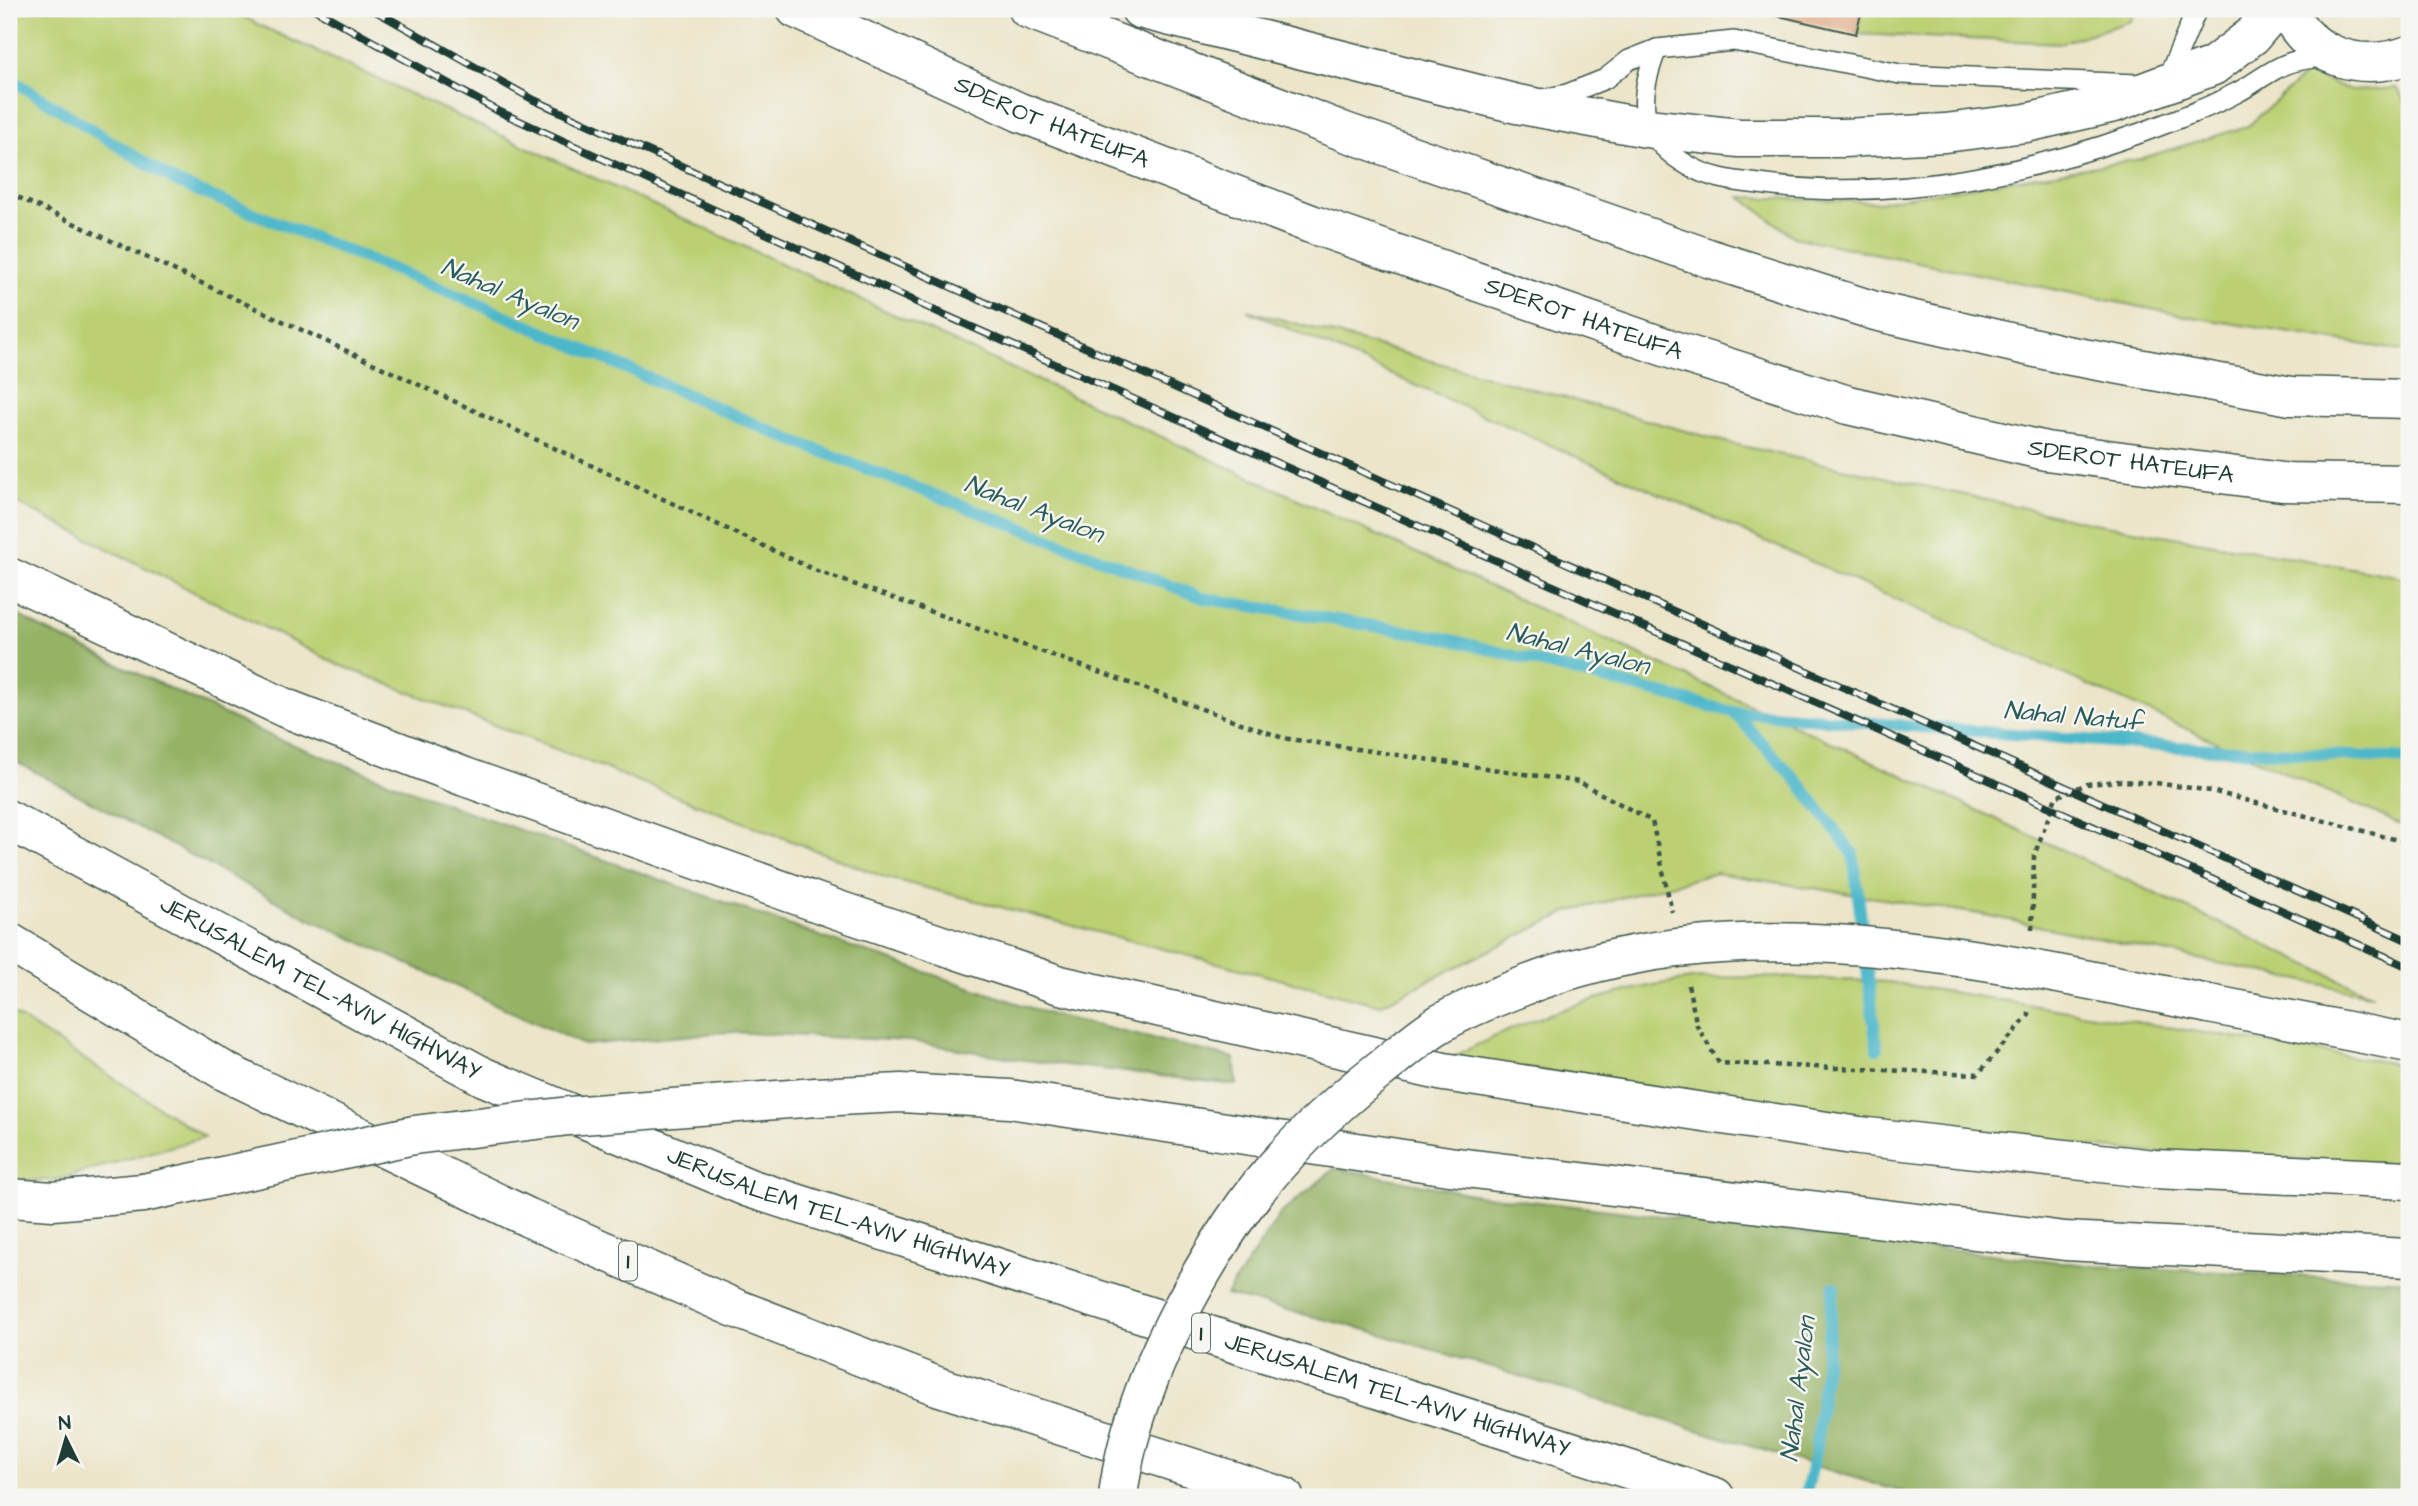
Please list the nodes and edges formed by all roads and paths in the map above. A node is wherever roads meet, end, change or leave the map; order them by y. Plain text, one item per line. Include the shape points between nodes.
1 (796, 9) edge
2 (1028, 9) edge
3 (1140, 9) edge
4 (2197, 9) edge
5 (2275, 9) edge
6 (2287, 9) edge
7 (1657, 49) junction
8 (2331, 55) junction
9 (2409, 55) edge
10 (2165, 85) junction
11 (1517, 104) junction
12 (1647, 128) junction
13 (9, 193) edge
14 (2409, 399) edge
15 (2282, 482) junction
16 (2409, 484) edge
17 (2409, 498) edge
18 (9, 576) edge
19 (9, 820) edge
20 (2409, 843) edge
21 (1673, 916) dead end
22 (2031, 936) dead end
23 (9, 942) edge
24 (1685, 971) dead end
25 (2030, 1001) dead end
26 (2409, 1044) edge
27 (2409, 1180) edge
28 (9, 1198) edge
29 (2409, 1258) edge
30 (1118, 1497) edge
31 (1284, 1497) edge
32 (1715, 1497) edge

1 - 15 main road, SDEROT HATEUFA via 1019,112 1311,224 1679,352 1835,401 2046,451
2 - 14 main road via 1345,132 1874,311 2066,355 2291,396
3 - 11 main road
4 - 10 lane
5 - 10 main road via 2252,36 2213,66
6 - 8 main road via 2310,41
7 - 10 lane via 1734,41 1900,74
7 - 11 lane via 1629,60 1605,79 1567,94
7 - 12 lane via 1644,87
8 - 9 main road via 2358,63 2387,62
8 - 12 lane via 2288,63 2182,117 2082,153 2018,170 1945,181 1798,190 1703,175 1671,156
10 - 12 main road via 2114,103 2026,123 1945,133 1739,138
11 - 12 main road
13 - 21 path via 817,571 1283,738 1579,782 1652,821
15 - 16 main road, SDEROT HATEUFA
15 - 17 main road
18 - 27 main road via 298,713 465,777 1060,985 1444,1072 1859,1136 2154,1169
19 - 32 main road, JERUSALEM TEL-AVIV HIGHWAY / 1 via 484,1077 750,1188
20 - 22 path via 2211,791 2120,781 2087,784 2056,797 2034,856
23 - 31 main road, 1 via 226,1072 527,1217 723,1303 937,1386
24 - 25 path via 1697,1026 1719,1063 1978,1074 2029,1015
26 - 30 main road, bridge via 2054,973 1892,947 1684,944 1614,956 1545,977 1434,1027 1326,1112 1253,1191 1209,1260 1163,1347 1123,1456
28 - 29 main road, bridge via 54,1201 143,1193 414,1135 569,1116 901,1093 1010,1099 1449,1166 2065,1241

